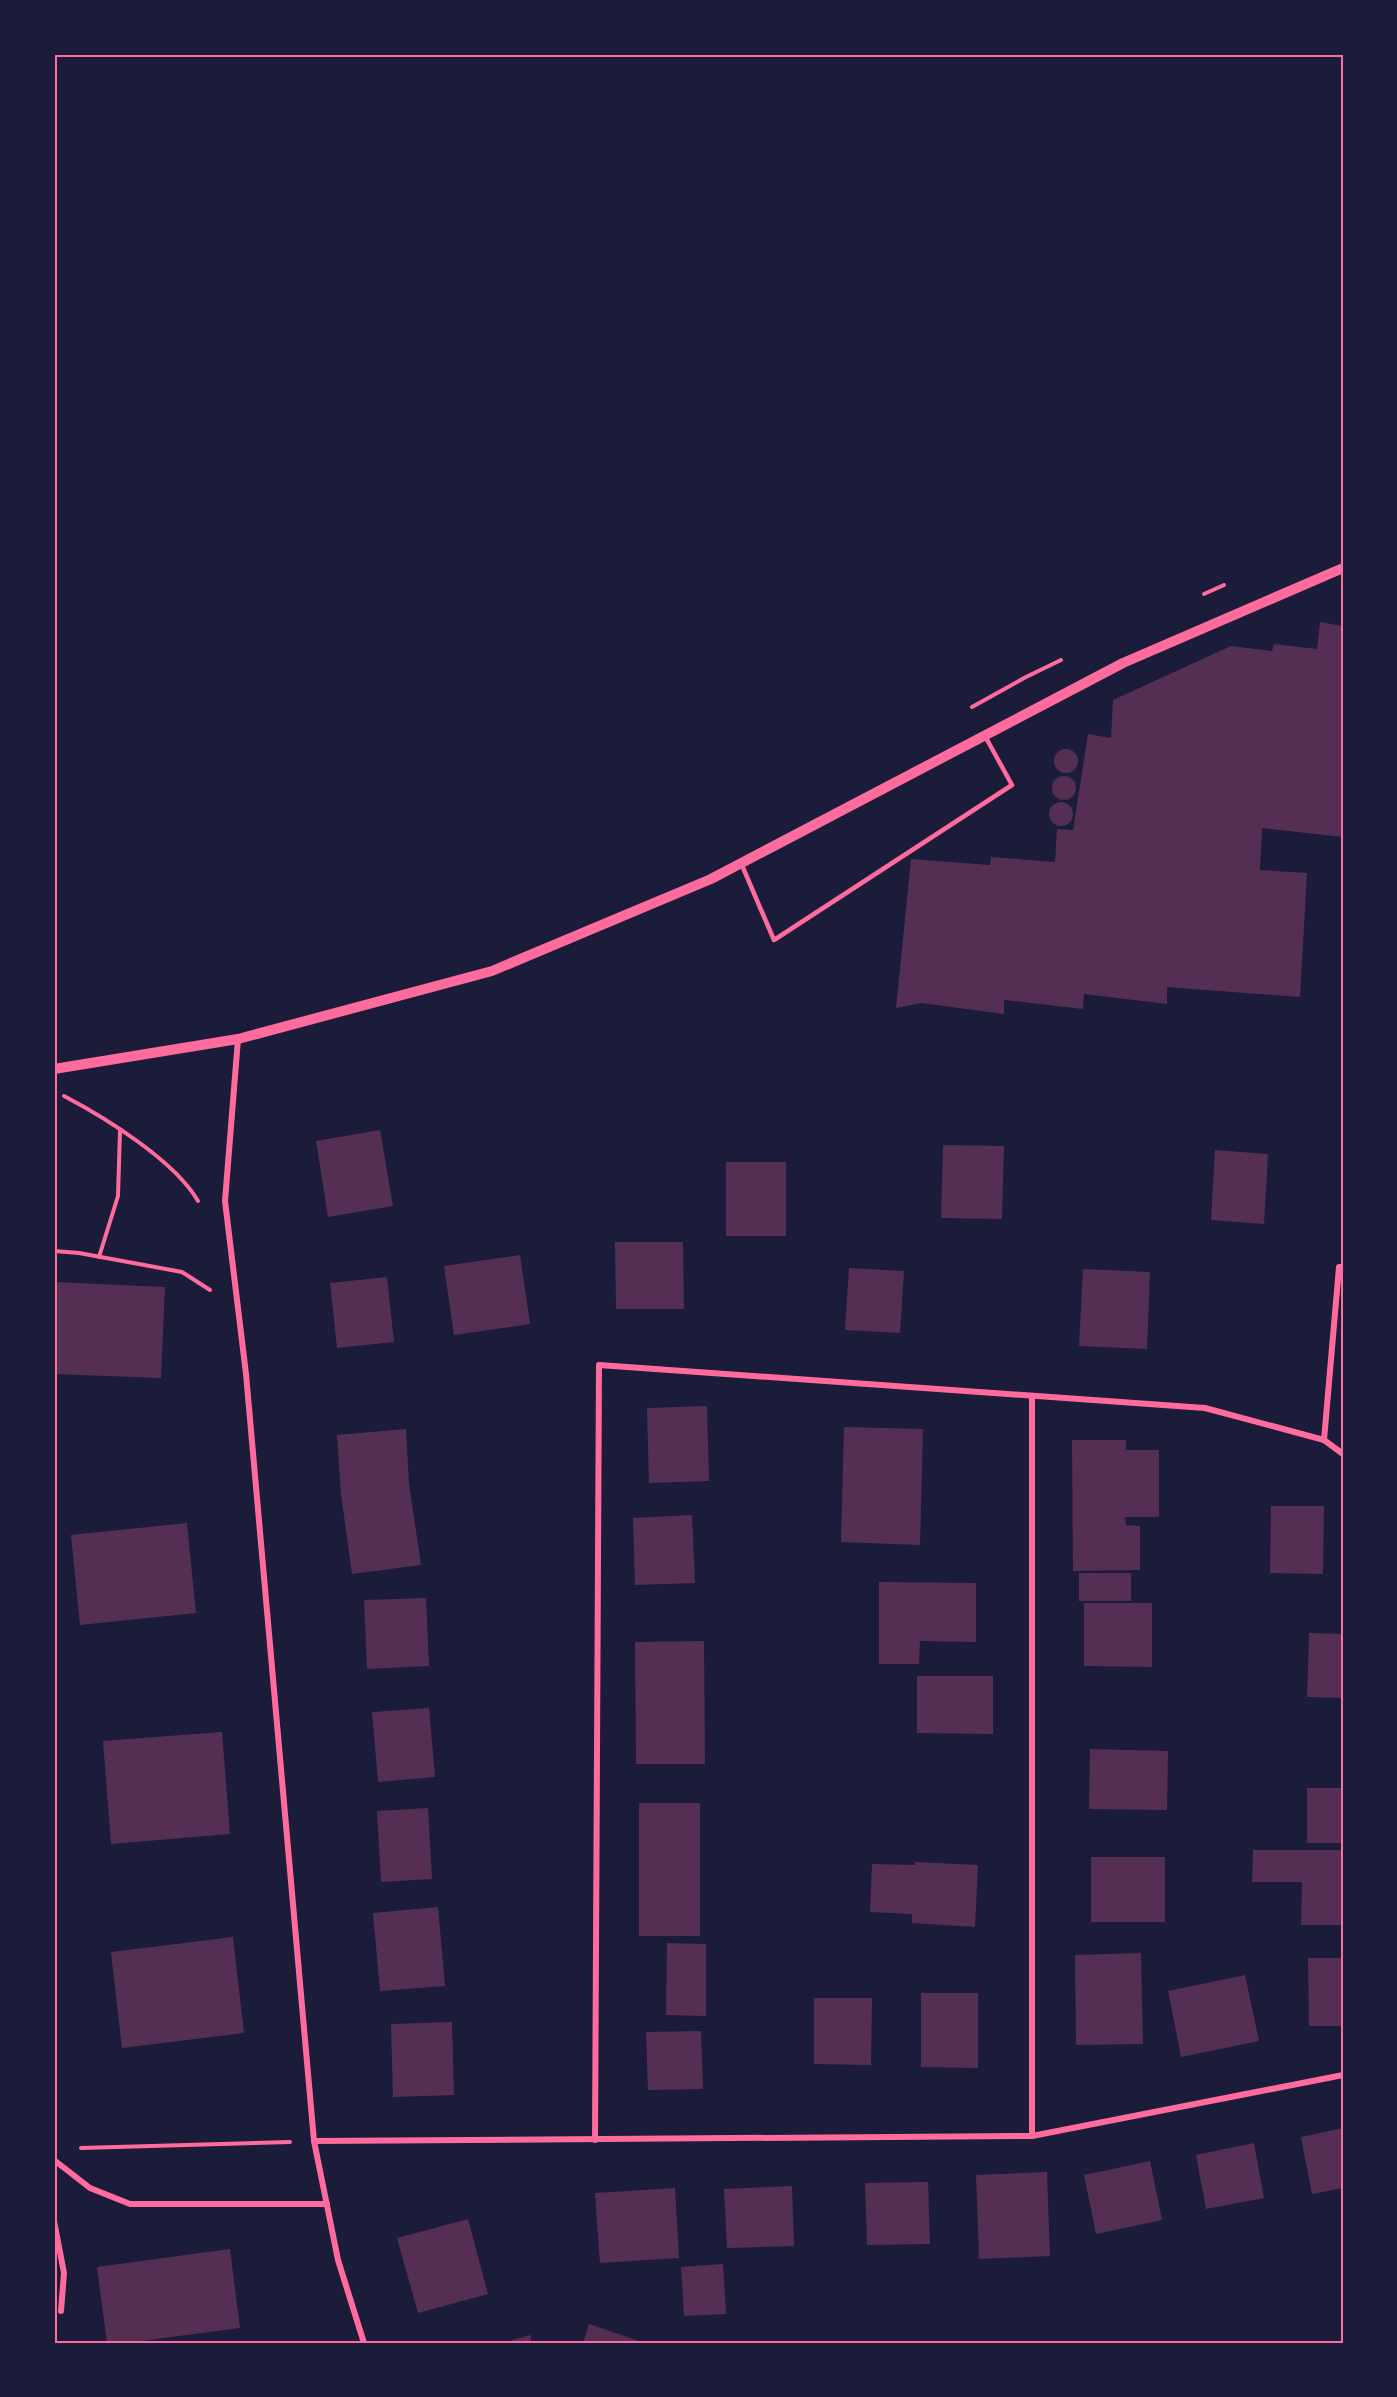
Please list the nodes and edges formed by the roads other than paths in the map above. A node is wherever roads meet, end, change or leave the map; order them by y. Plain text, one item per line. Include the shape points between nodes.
1 (1343, 568) edge
2 (985, 736) junction
3 (741, 863) junction
4 (238, 1039) junction
5 (54, 1069) edge
6 (1343, 1268) edge
7 (1032, 1396) junction
8 (1324, 1440) junction
9 (1343, 1454) edge
10 (1343, 2075) edge
11 (1032, 2136) junction
12 (595, 2140) junction
13 (314, 2141) junction
14 (54, 2160) edge
15 (327, 2204) junction
16 (54, 2221) edge
17 (61, 2311) dead end
18 (364, 2343) edge

1 - 2 street via 1123,663
2 - 3 street
2 - 3 lane via 1012,785 774,940
3 - 4 street via 492,971
4 - 5 street
4 - 13 street via 225,1201
6 - 8 street via 1339,1267
7 - 8 street via 1205,1408
7 - 11 street
7 - 12 street via 599,1365
8 - 9 street
10 - 11 street
11 - 12 street
12 - 13 street
13 - 15 street
14 - 15 street via 90,2188 130,2204
15 - 18 street via 338,2260
16 - 17 street via 64,2273

